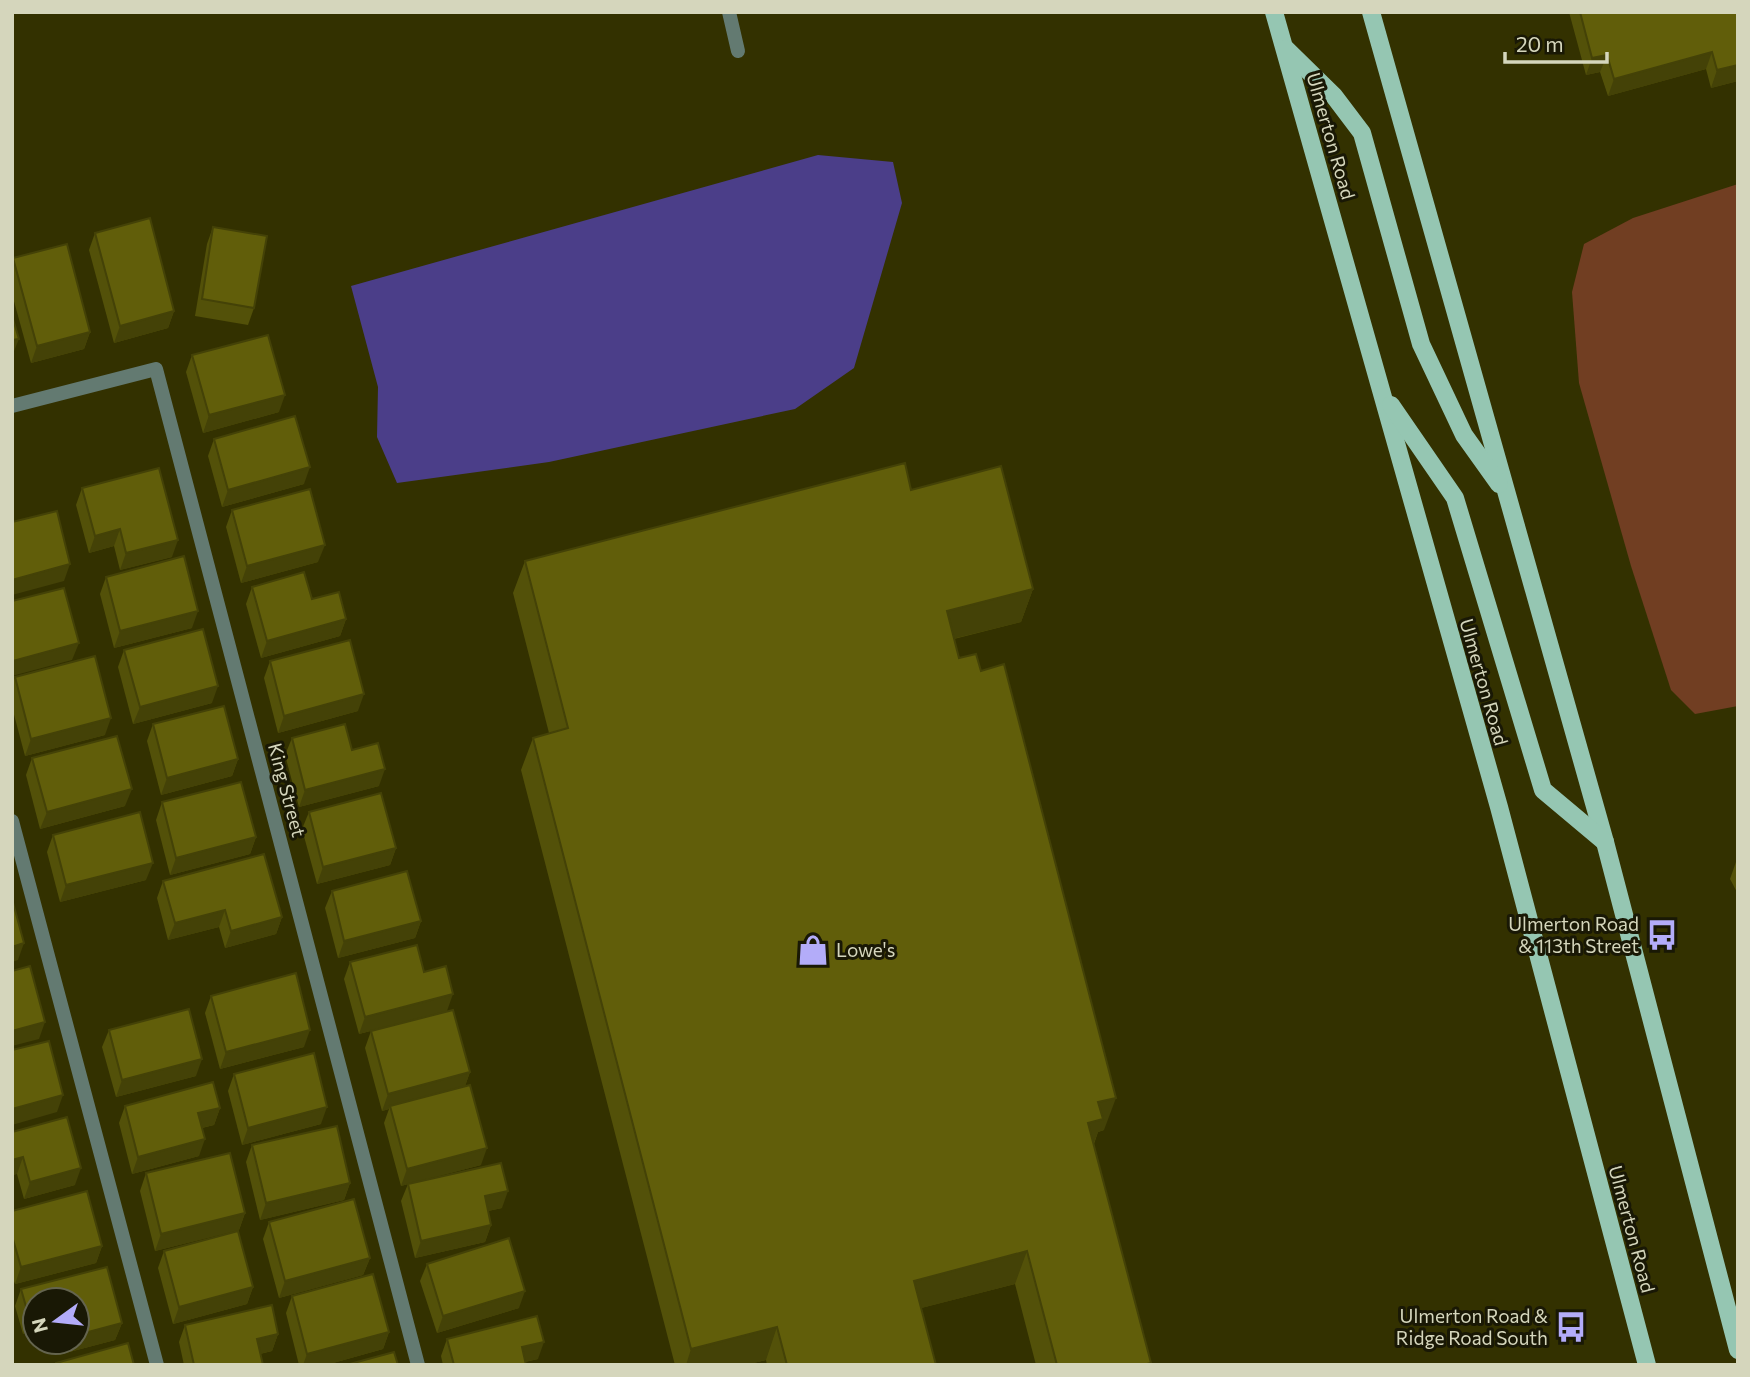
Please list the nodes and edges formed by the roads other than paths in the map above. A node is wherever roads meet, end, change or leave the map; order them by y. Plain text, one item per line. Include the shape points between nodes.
1 (729, 12) edge
2 (1274, 12) edge
3 (1371, 12) edge
4 (1284, 47) junction
5 (738, 51) dead end
6 (1383, 394) junction
7 (12, 406) edge
8 (1507, 496) junction
9 (12, 821) edge
10 (1605, 842) junction
11 (1738, 1350) edge
12 (157, 1365) edge
13 (418, 1365) edge
14 (1647, 1365) edge

1 - 5 street
2 - 4 main road, Ulmerton Road
3 - 8 main road
4 - 6 main road, Ulmerton Road
4 - 8 main road via 1334,96 1362,133 1421,344 1464,435
6 - 10 main road via 1455,498 1543,790
6 - 14 main road, Ulmerton Road via 1502,818
7 - 13 street, King Street via 156,369
8 - 10 main road
9 - 12 street
10 - 11 main road

